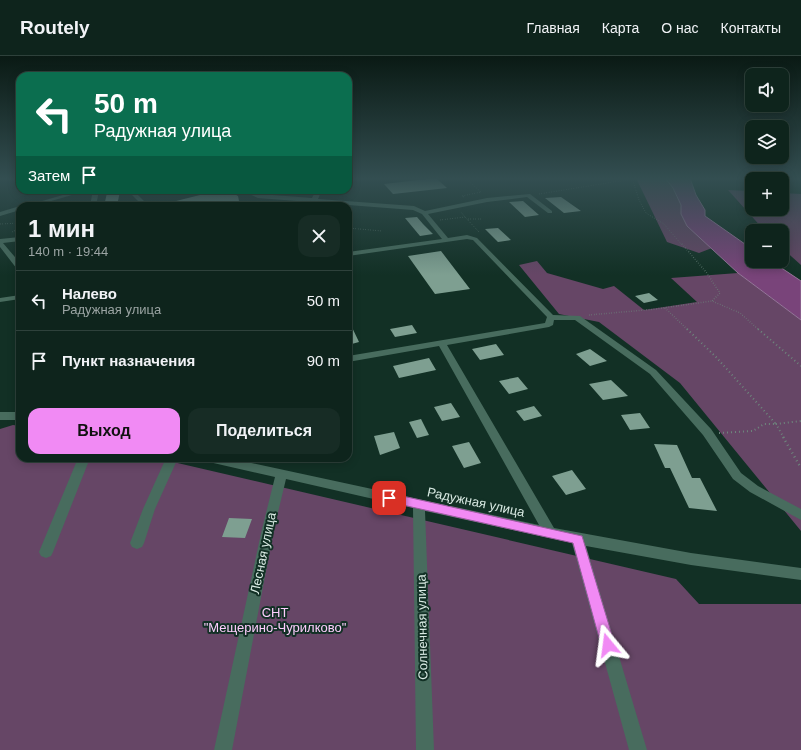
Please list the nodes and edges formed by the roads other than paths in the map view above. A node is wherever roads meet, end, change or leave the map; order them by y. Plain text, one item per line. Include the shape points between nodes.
1 (12, 210) edge
2 (420, 210) edge
3 (440, 210) edge
4 (424, 213) junction
5 (0, 214) edge
6 (16, 239) edge
7 (446, 240) junction
8 (0, 242) edge
9 (3, 252) edge
10 (352, 253) edge
11 (16, 263) edge
12 (16, 298) edge
13 (0, 300) edge
14 (551, 317) junction
15 (442, 343) junction
16 (352, 359) edge
17 (0, 416) edge
18 (16, 416) edge
19 (82, 462) edge
20 (170, 462) edge
21 (227, 462) edge
22 (281, 474) junction
23 (419, 504) junction
24 (801, 515) edge
25 (550, 533) junction
26 (578, 539) junction
27 (137, 543) dead end
28 (46, 552) dead end
29 (801, 574) edge
30 (223, 750) edge
31 (425, 750) edge
32 (638, 750) edge

1 - 5 street
2 - 4 street
3 - 4 street
4 - 7 street
6 - 8 street
7 - 10 street
7 - 14 street via 476,238
8 - 9 street
9 - 11 street
12 - 13 street
14 - 15 street via 549,325
14 - 24 street via 577,318 633,356 653,372 707,432 737,476 754,489
15 - 16 street
15 - 25 street
17 - 18 street
19 - 28 street
20 - 27 street
21 - 22 street, Радужная улица
22 - 23 street, Радужная улица
22 - 30 street, Лесная улица
23 - 25 street, Радужная улица
23 - 31 street, Солнечная улица
25 - 26 street, Радужная улица
26 - 29 street, Радужная улица via 691,559
26 - 32 street

